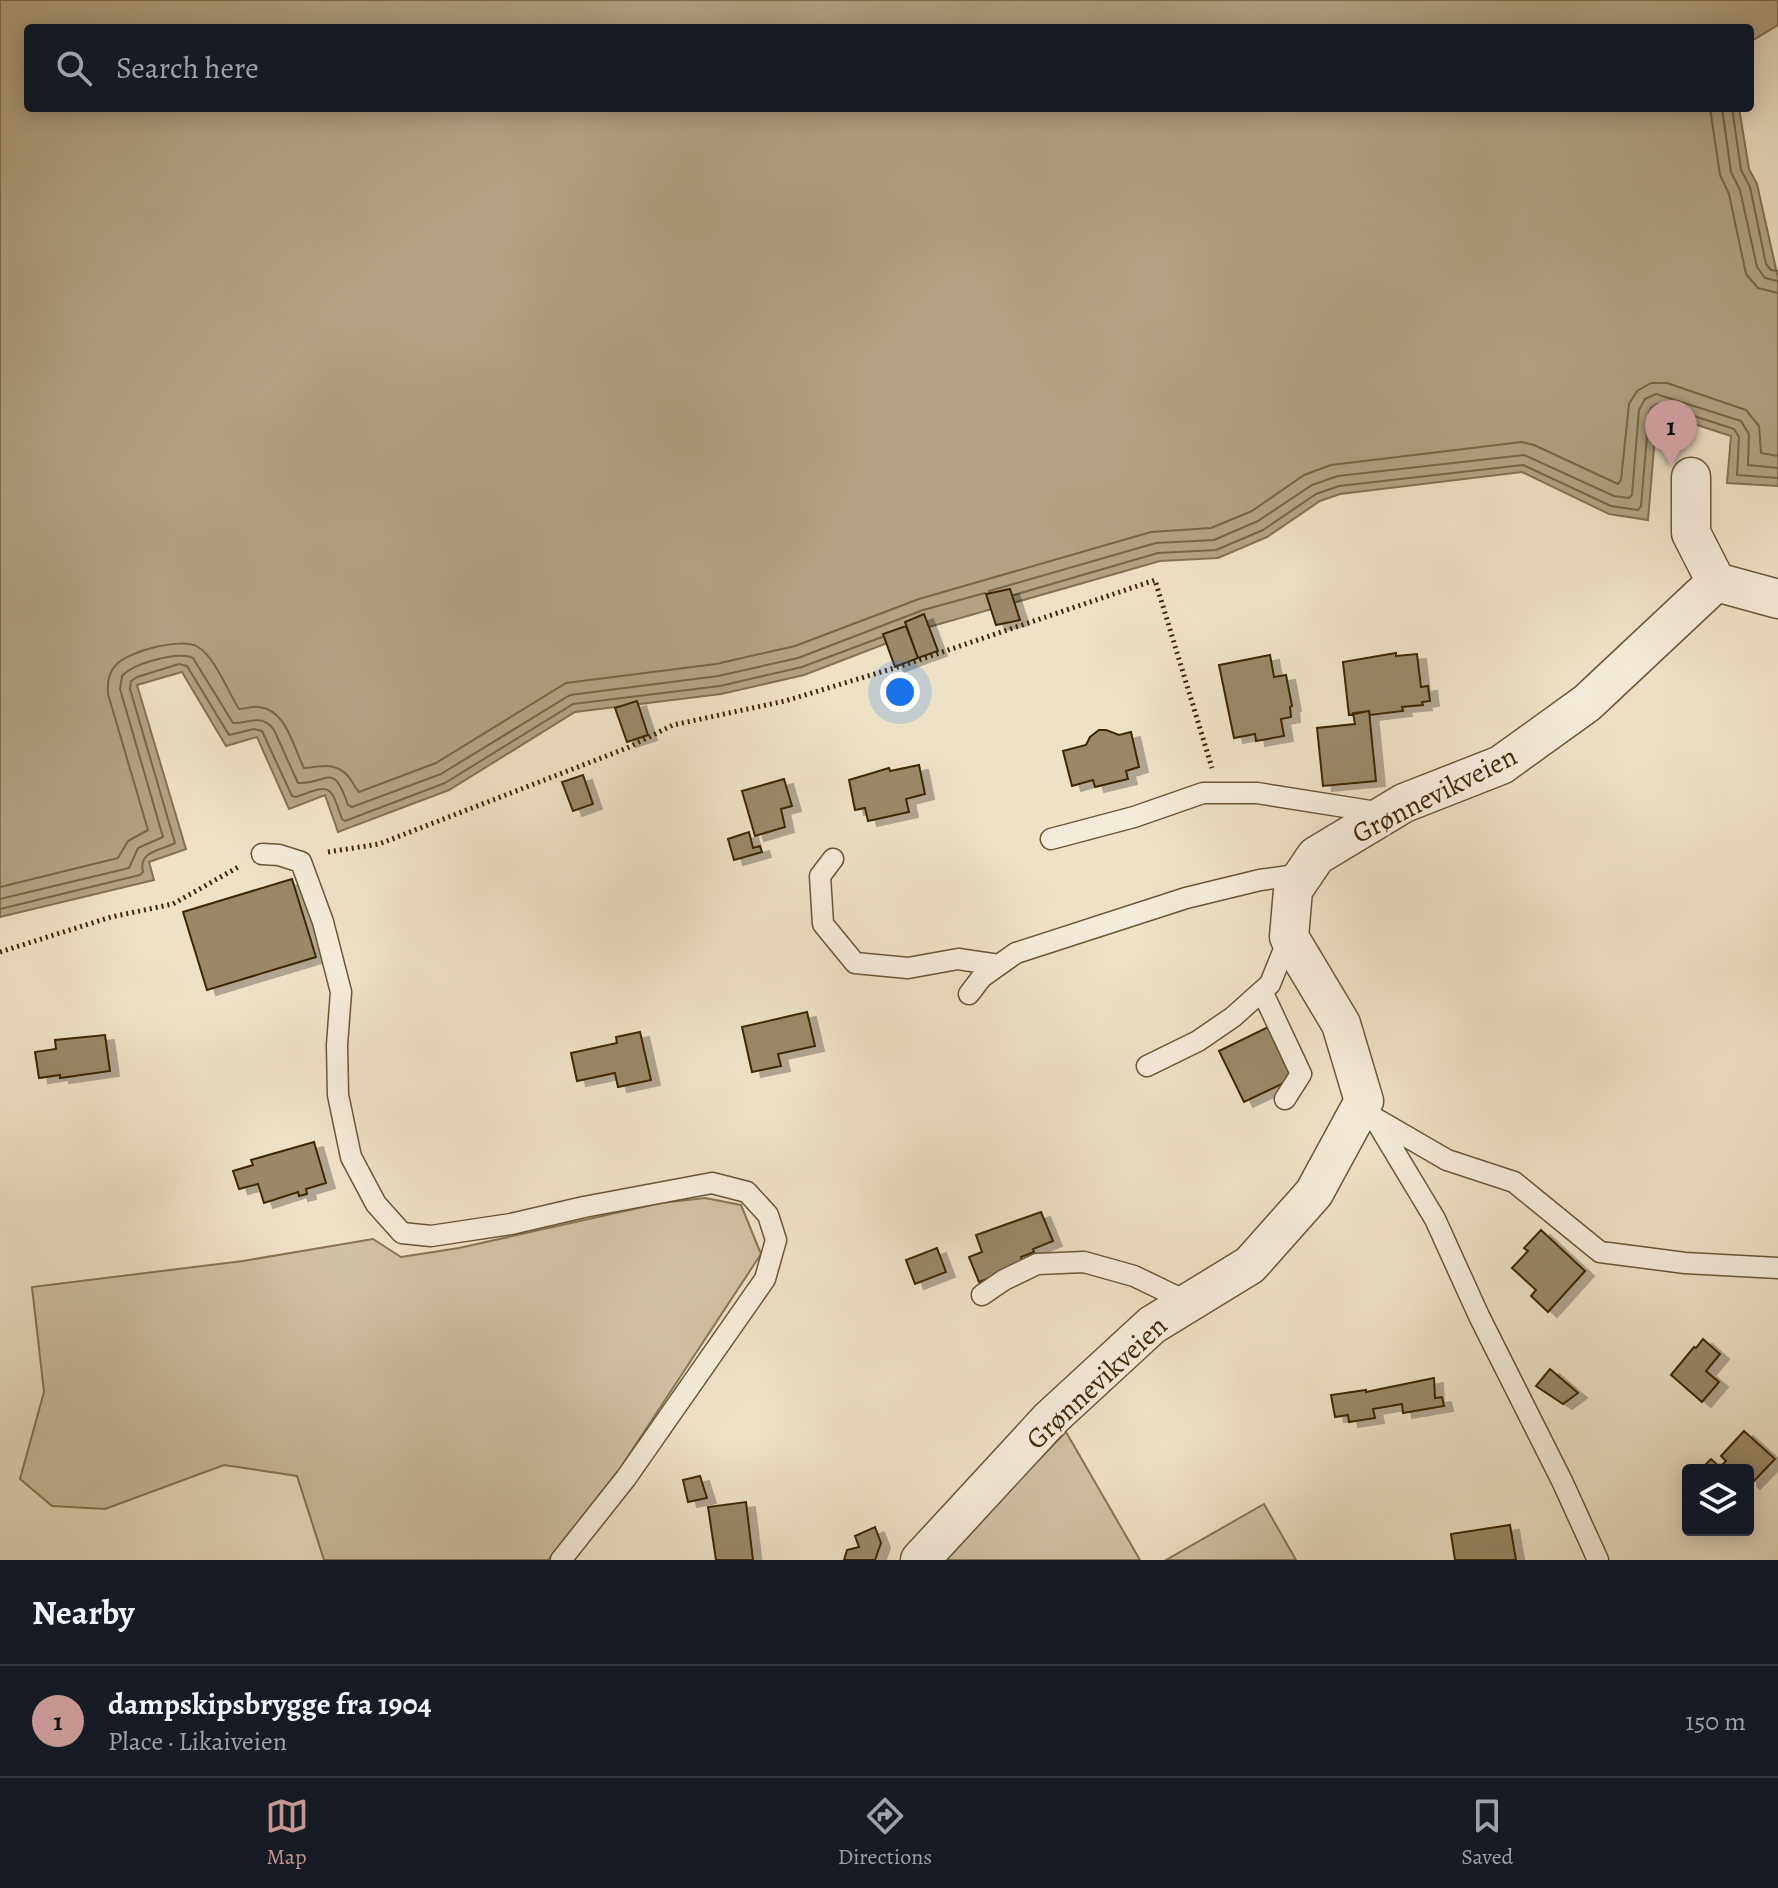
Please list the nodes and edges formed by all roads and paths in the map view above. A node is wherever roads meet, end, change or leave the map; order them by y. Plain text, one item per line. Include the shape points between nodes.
1 (1691, 477) dead end
2 (1716, 582) junction
3 (1778, 599) edge
4 (1222, 793) junction
5 (1387, 814) junction
6 (1051, 839) dead end
7 (262, 854) joint
8 (833, 859) dead end
9 (301, 862) junction
10 (1304, 874) junction
11 (1289, 937) junction
12 (0, 952) edge
13 (999, 965) junction
14 (1262, 991) junction
15 (969, 994) dead end
16 (1147, 1066) dead end
17 (1285, 1099) dead end
18 (1369, 1110) junction
19 (1778, 1268) edge
20 (982, 1295) dead end
21 (1188, 1302) junction
22 (561, 1560) edge
23 (920, 1560) edge
24 (1598, 1560) edge

1 - 2 street via 1691,533
2 - 3 street
2 - 5 street, Grønnevikveien via 1587,703 1501,765
4 - 5 lane via 1257,793
4 - 6 lane via 1203,793
4 - 9 path via 1155,580 829,688 673,725 627,748 379,844 322,853
5 - 10 street, Grønnevikveien via 1316,856
7 - 9 lane
7 - 12 path via 173,904 111,917
8 - 13 lane via 820,876 823,924 855,963 908,968 958,959
9 - 22 lane via 341,992 338,1095 351,1157 376,1204 402,1233 431,1236 511,1224 712,1183 747,1192 768,1215 776,1240 765,1279 626,1478
10 - 11 street, Grønnevikveien via 1293,890
10 - 13 lane via 1186,898 1016,953
11 - 14 lane via 1270,984
11 - 18 street via 1341,1024
13 - 15 lane
14 - 16 lane via 1198,1041
14 - 17 lane via 1301,1074
18 - 19 lane via 1447,1160 1514,1182 1600,1252
18 - 21 street, Grønnevikveien via 1314,1193 1250,1265
18 - 24 lane via 1435,1219
20 - 21 lane via 1037,1264 1084,1262 1134,1276
21 - 23 street, Grønnevikveien via 1152,1325 1050,1419

